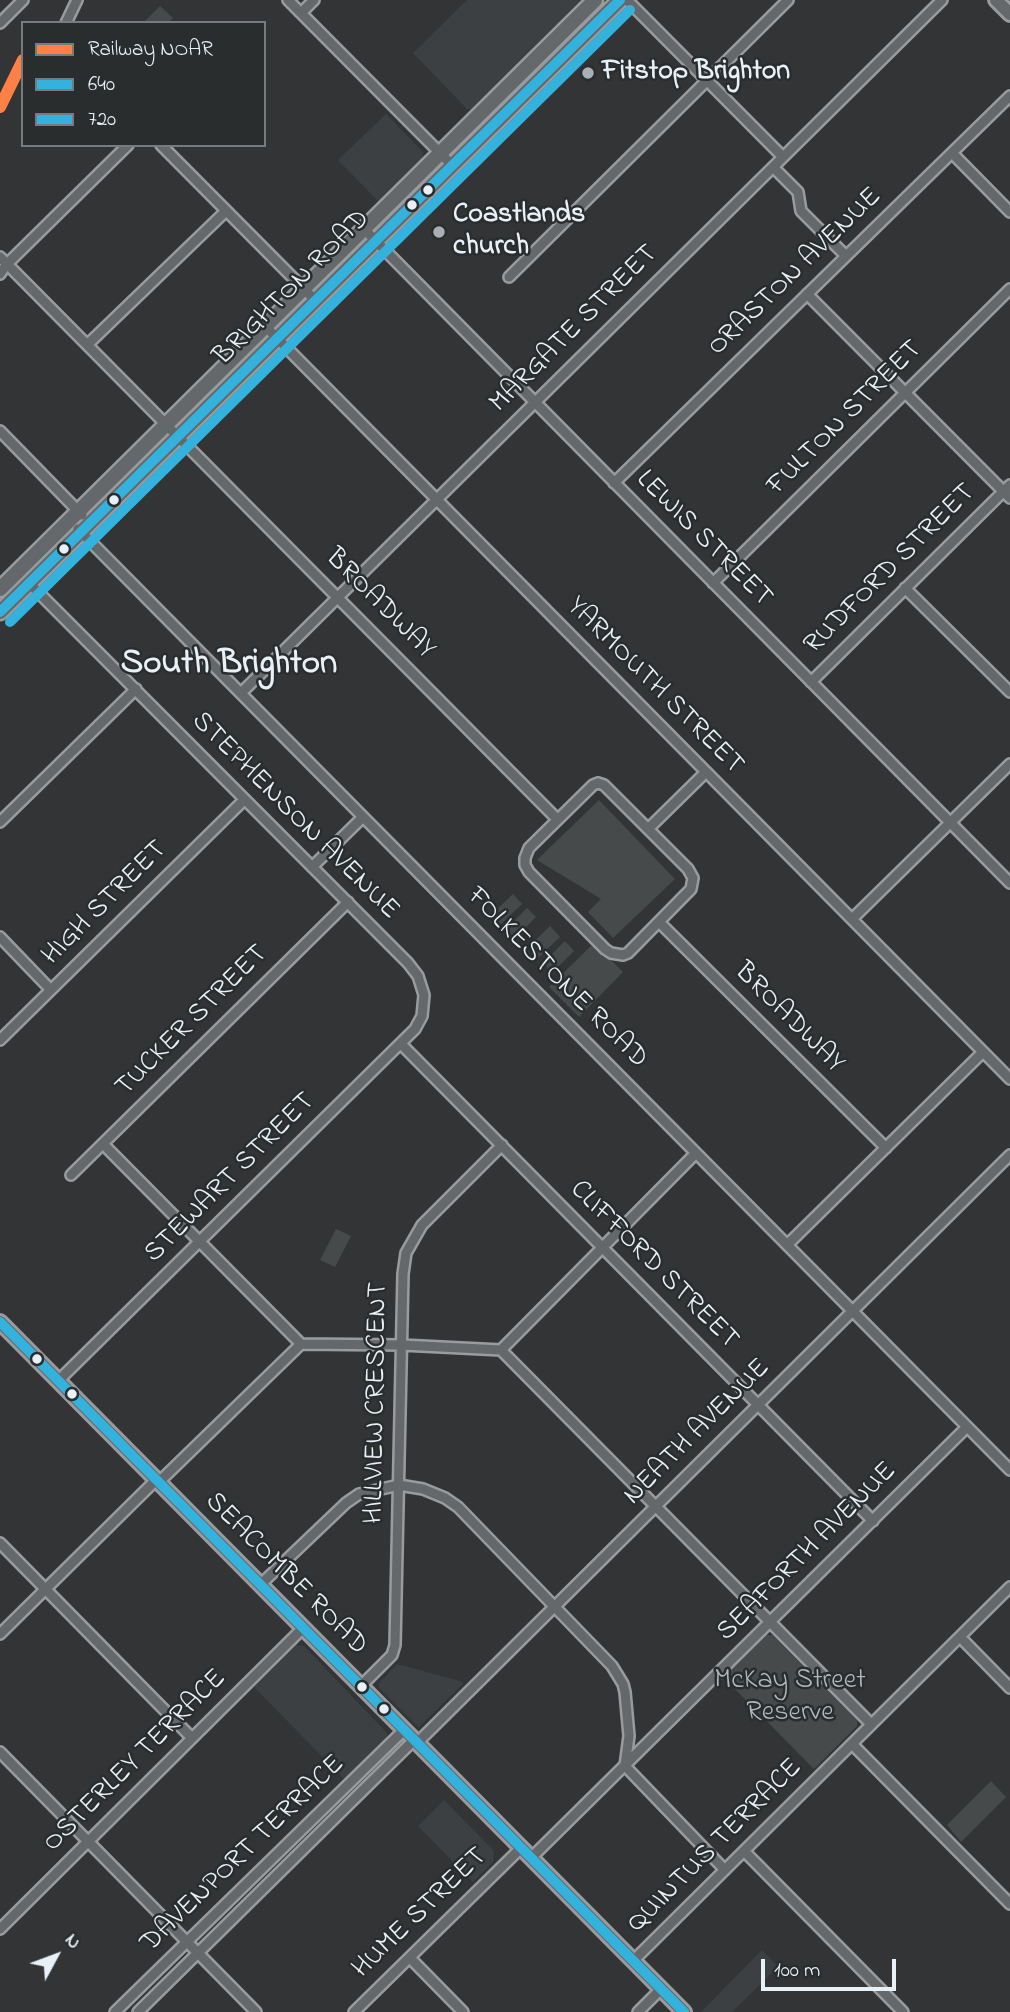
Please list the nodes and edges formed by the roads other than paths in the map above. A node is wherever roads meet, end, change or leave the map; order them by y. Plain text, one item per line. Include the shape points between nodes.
1 (76, 0) edge
2 (288, 0) edge
3 (314, 0) edge
4 (595, 0) edge
5 (620, 0) edge
6 (627, 0) edge
7 (788, 0) edge
8 (942, 0) edge
9 (996, 0) edge
10 (19, 1) edge
11 (301, 13) junction
12 (1010, 14) edge
13 (67, 21) edge
14 (0, 23) edge
15 (707, 81) junction
16 (1010, 96) edge
17 (126, 147) edge
18 (163, 147) edge
19 (440, 153) junction
20 (952, 153) junction
21 (783, 157) junction
22 (453, 166) junction
23 (773, 167) junction
24 (226, 211) junction
25 (1010, 212) edge
26 (364, 229) junction
27 (376, 242) junction
28 (846, 256) junction
29 (4, 260) edge
30 (0, 274) edge
31 (509, 277) dead end
32 (304, 289) junction
33 (1010, 289) edge
34 (807, 294) junction
35 (316, 301) junction
36 (266, 327) junction
37 (278, 339) junction
38 (87, 345) junction
39 (905, 393) junction
40 (535, 402) junction
41 (166, 425) junction
42 (0, 431) edge
43 (178, 437) junction
44 (614, 483) junction
45 (1008, 492) edge
46 (437, 499) junction
47 (74, 515) junction
48 (86, 527) junction
49 (29, 583) junction
50 (713, 583) junction
51 (905, 588) junction
52 (0, 589) edge
53 (339, 597) junction
54 (0, 612) edge
55 (811, 682) junction
56 (136, 689) junction
57 (1010, 692) edge
58 (241, 693) junction
59 (1010, 764) edge
60 (706, 772) junction
61 (244, 800) junction
62 (363, 817) junction
63 (557, 819) junction
64 (0, 822) edge
65 (950, 822) junction
66 (648, 829) junction
67 (312, 867) junction
68 (1010, 883) edge
69 (348, 902) junction
70 (852, 919) junction
71 (659, 922) junction
72 (0, 937) edge
73 (51, 990) junction
74 (424, 1001) joint
75 (0, 1041) edge
76 (401, 1044) junction
77 (983, 1052) junction
78 (1010, 1079) edge
79 (103, 1144) junction
80 (502, 1145) junction
81 (886, 1148) junction
82 (696, 1153) junction
83 (1010, 1155) edge
84 (71, 1175) dead end
85 (200, 1242) junction
86 (787, 1245) junction
87 (601, 1246) junction
88 (853, 1311) junction
89 (2, 1327) edge
90 (301, 1344) junction
91 (402, 1345) junction
92 (501, 1350) junction
93 (58, 1381) junction
94 (758, 1405) junction
95 (967, 1427) junction
96 (1010, 1471) edge
97 (158, 1481) junction
98 (399, 1485) junction
99 (656, 1506) junction
100 (873, 1521) junction
101 (0, 1543) edge
102 (260, 1585) junction
103 (1010, 1587) edge
104 (45, 1589) junction
105 (555, 1606) junction
106 (771, 1622) junction
107 (303, 1628) junction
108 (0, 1634) edge
109 (960, 1637) junction
110 (361, 1686) junction
111 (1010, 1688) edge
112 (871, 1724) junction
113 (192, 1738) junction
114 (412, 1738) junction
115 (852, 1744) junction
116 (0, 1752) edge
117 (625, 1766) junction
118 (89, 1841) junction
119 (521, 1848) junction
120 (744, 1851) junction
121 (531, 1858) junction
122 (725, 1870) junction
123 (1010, 1904) edge
124 (0, 1929) edge
125 (188, 1941) junction
126 (199, 1952) junction
127 (410, 1958) junction
128 (633, 1961) junction
129 (661, 1989) junction
130 (115, 2012) edge
131 (138, 2012) edge
132 (256, 2012) edge
133 (354, 2012) edge
134 (463, 2012) edge
135 (638, 2012) edge
136 (684, 2012) edge
137 (903, 2012) edge

1 - 13 street
2 - 11 street
3 - 11 street
4 - 19 main road, BRIGHTON ROAD
5 - 22 main road, BRIGHTON ROAD
6 - 15 street
7 - 15 street
8 - 21 street, MARGATE STREET
9 - 12 main road
10 - 14 street
11 - 19 street
15 - 21 street
15 - 31 street
16 - 20 street, ORASTON AVENUE
17 - 29 street
18 - 24 street
19 - 22 street
19 - 26 main road, BRIGHTON ROAD
20 - 25 street
20 - 28 street, ORASTON AVENUE
21 - 23 street, MARGATE STREET
22 - 27 main road, BRIGHTON ROAD
23 - 28 street via 798,192 801,211
23 - 40 street, MARGATE STREET
24 - 32 street
24 - 38 street
26 - 27 street, LEWIS STREET
26 - 32 main road, BRIGHTON ROAD
27 - 35 main road, BRIGHTON ROAD
27 - 40 street, LEWIS STREET
28 - 34 street, ORASTON AVENUE
29 - 30 street
29 - 38 street, BROADWAY
32 - 35 street
32 - 36 main road, BRIGHTON ROAD
33 - 39 street, FULTON STREET
34 - 39 street
34 - 44 street, ORASTON AVENUE
35 - 37 main road, BRIGHTON ROAD
36 - 37 street, YARMOUTH STREET
36 - 41 main road, BRIGHTON ROAD
37 - 43 main road, BRIGHTON ROAD
37 - 46 street, YARMOUTH STREET
38 - 41 street, BROADWAY
39 - 45 street
39 - 50 street, FULTON STREET
40 - 44 street, LEWIS STREET
40 - 46 street, MARGATE STREET
41 - 43 street, BROADWAY
41 - 47 main road, BRIGHTON ROAD
42 - 47 street, FOLKESTONE ROAD
43 - 48 main road, BRIGHTON ROAD
43 - 53 street, BROADWAY
44 - 50 street, LEWIS STREET
45 - 51 street, RUDFORD STREET
46 - 53 street, MARGATE STREET
46 - 60 street, YARMOUTH STREET
47 - 48 street, FOLKESTONE ROAD
47 - 52 main road, BRIGHTON ROAD
48 - 49 main road, BRIGHTON ROAD
48 - 58 street, FOLKESTONE ROAD
49 - 54 main road, BRIGHTON ROAD
49 - 56 street, STEPHENSON AVENUE
50 - 55 street, LEWIS STREET
51 - 55 street, RUDFORD STREET
51 - 57 street
53 - 58 street, MARGATE STREET
53 - 63 street, BROADWAY
55 - 65 street, LEWIS STREET
56 - 61 street, STEPHENSON AVENUE
56 - 64 street
58 - 62 street, FOLKESTONE ROAD
59 - 65 street
60 - 66 street
60 - 70 street, YARMOUTH STREET
61 - 67 street, STEPHENSON AVENUE
61 - 73 street, HIGH STREET
62 - 67 street
62 - 82 street, FOLKESTONE ROAD
63 - 66 street via 598,783
63 - 71 street via 529,848 525,858 529,872 611,953 628,953
65 - 68 street, LEWIS STREET
65 - 70 street
66 - 71 street via 688,869 694,884
67 - 69 street, STEPHENSON AVENUE
69 - 74 street, STEPHENSON AVENUE via 414,970
69 - 79 street, TUCKER STREET
70 - 77 street, YARMOUTH STREET
71 - 81 street, BROADWAY
72 - 73 street
73 - 75 street, HIGH STREET
74 - 76 street, STEWART STREET via 422,1016
76 - 80 street, CLIFFORD STREET
76 - 85 street, STEWART STREET
77 - 78 street, YARMOUTH STREET
77 - 81 street
79 - 84 street, TUCKER STREET
79 - 85 street
80 - 87 street, CLIFFORD STREET
80 - 91 street, HILLVIEW CRESCENT via 422,1225 410,1244 403,1274
81 - 86 street
82 - 86 street, FOLKESTONE ROAD
82 - 87 street
83 - 88 street, NEATH AVENUE
85 - 90 street
85 - 93 street, STEWART STREET
86 - 88 street, FOLKESTONE ROAD
87 - 92 street
87 - 94 street, CLIFFORD STREET
88 - 94 street, NEATH AVENUE
88 - 95 street, FOLKESTONE ROAD
89 - 93 main road, SEACOMBE ROAD
90 - 91 street
90 - 97 street
91 - 92 street
91 - 98 street, HILLVIEW CRESCENT
92 - 99 street
93 - 97 main road, SEACOMBE ROAD
94 - 99 street, NEATH AVENUE
94 - 100 street, CLIFFORD STREET
95 - 96 street, FOLKESTONE ROAD
95 - 100 street, SEAFORTH AVENUE
97 - 102 main road, SEACOMBE ROAD
97 - 104 street
98 - 102 street via 368,1491 346,1503
98 - 105 street via 434,1493 458,1507
98 - 110 street, HILLVIEW CRESCENT via 394,1651
99 - 105 street, NEATH AVENUE
99 - 106 street
100 - 106 street, SEAFORTH AVENUE
101 - 104 street
102 - 107 main road, SEACOMBE ROAD
103 - 109 street, QUINTUS TERRACE
104 - 108 street
104 - 113 street
105 - 114 street, NEATH AVENUE
105 - 117 street via 606,1659 623,1684 628,1736
106 - 112 street
106 - 117 street, SEAFORTH AVENUE
107 - 110 main road, SEACOMBE ROAD
107 - 113 street, OSTERLEY TERRACE
109 - 111 street
109 - 112 street, QUINTUS TERRACE
110 - 114 main road, SEACOMBE ROAD
112 - 115 street, QUINTUS TERRACE
113 - 118 street, OSTERLEY TERRACE
114 - 119 main road, SEACOMBE ROAD
114 - 125 street, DAVENPORT TERRACE
114 - 126 street, DAVENPORT TERRACE
115 - 120 street, QUINTUS TERRACE
115 - 123 street
116 - 118 street
117 - 121 street, SEAFORTH AVENUE
117 - 122 street
118 - 124 street, OSTERLEY TERRACE
118 - 125 street
119 - 121 main road, SEACOMBE ROAD
119 - 127 street, HUME STREET
120 - 122 street, QUINTUS TERRACE
120 - 137 street
121 - 128 main road, SEACOMBE ROAD
122 - 128 street, QUINTUS TERRACE
125 - 126 street
125 - 130 street, DAVENPORT TERRACE
126 - 131 street, DAVENPORT TERRACE
126 - 132 street
127 - 133 street, HUME STREET
127 - 134 street
128 - 129 main road, SEACOMBE ROAD
129 - 135 street
129 - 136 main road, SEACOMBE ROAD

